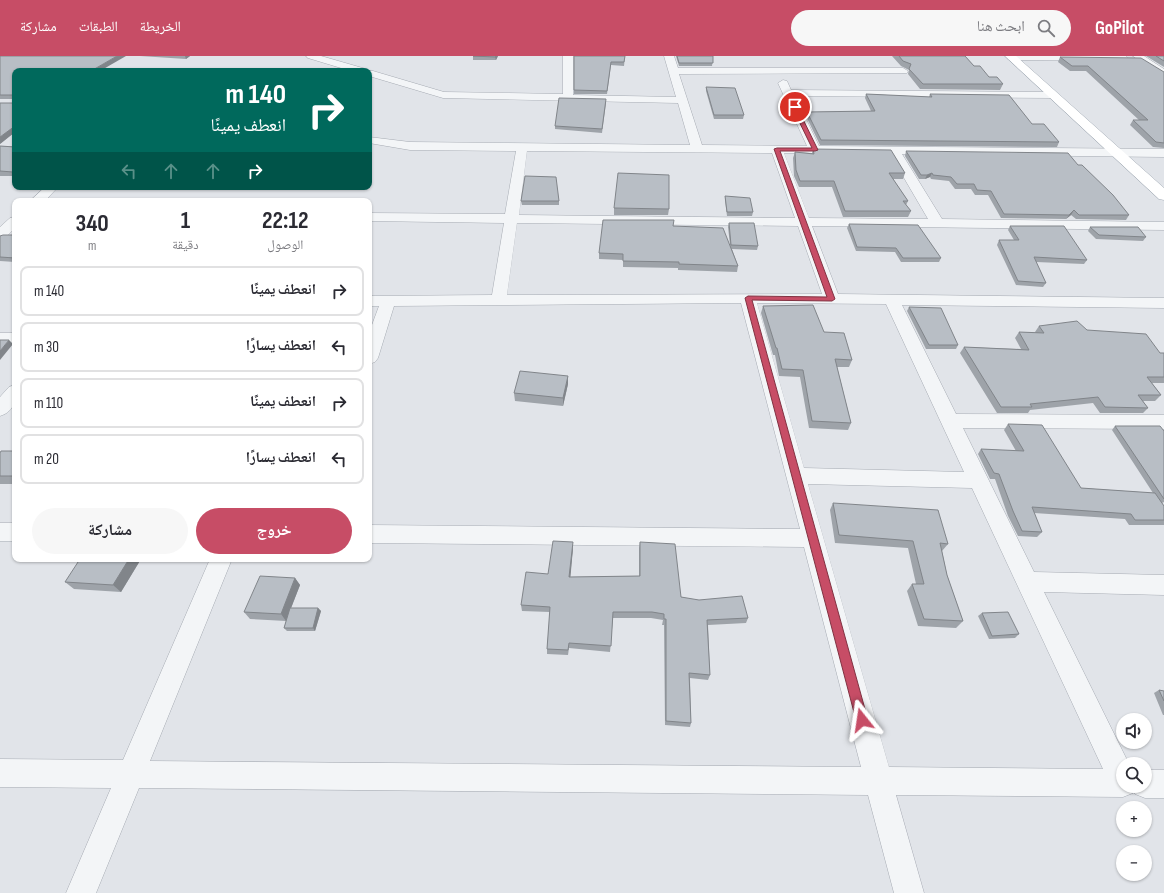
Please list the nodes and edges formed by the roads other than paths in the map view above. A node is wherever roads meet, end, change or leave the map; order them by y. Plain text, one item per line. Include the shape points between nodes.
1 (311, 56) edge
2 (568, 56) edge
3 (669, 56) edge
4 (1011, 56) edge
5 (1140, 57) edge
6 (896, 61) dead end
7 (352, 68) edge
8 (674, 70) junction
9 (777, 71) junction
10 (372, 74) edge
11 (1164, 74) edge
12 (908, 76) junction
13 (788, 93) junction
14 (921, 94) junction
15 (1053, 95) junction
16 (568, 98) junction
17 (682, 100) junction
18 (372, 140) edge
19 (522, 147) junction
20 (697, 149) junction
21 (777, 149) junction
22 (815, 150) junction
23 (894, 150) junction
24 (1116, 152) junction
25 (1164, 153) edge
26 (49, 190) edge
27 (1161, 190) edge
28 (40, 198) edge
29 (372, 217) edge
30 (512, 218) junction
31 (803, 222) junction
32 (937, 223) junction
33 (12, 224) edge
34 (1164, 226) edge
35 (0, 235) edge
36 (748, 298) junction
37 (832, 299) junction
38 (499, 300) junction
39 (892, 300) junction
40 (372, 301) edge
41 (388, 301) junction
42 (1164, 303) edge
43 (0, 338) edge
44 (12, 338) edge
45 (372, 349) edge
46 (12, 395) edge
47 (0, 409) edge
48 (950, 421) junction
49 (1164, 422) edge
50 (796, 476) junction
51 (978, 480) junction
52 (0, 532) edge
53 (12, 532) edge
54 (372, 534) edge
55 (813, 538) junction
56 (220, 562) edge
57 (1027, 582) junction
58 (1164, 585) edge
59 (1116, 767) edge
60 (0, 773) edge
61 (131, 774) junction
62 (878, 780) junction
63 (1116, 782) edge
64 (1152, 784) edge
65 (1164, 784) edge
66 (81, 893) edge
67 (909, 893) edge

1 - 7 street
2 - 16 street
3 - 8 street
4 - 5 street
4 - 15 main road
5 - 11 street
6 - 12 street
8 - 9 street
8 - 17 street
9 - 12 street
9 - 13 street
10 - 16 street via 443,95
12 - 14 street
13 - 14 street
13 - 22 street
14 - 15 street
15 - 24 main road
16 - 17 street
17 - 20 street
18 - 19 street via 410,146
19 - 20 street
19 - 30 street
20 - 21 street
21 - 22 street
21 - 31 street
22 - 23 street
23 - 24 street
23 - 32 street
24 - 25 street
24 - 27 main road
26 - 28 street
29 - 30 street
30 - 31 street
30 - 38 street
31 - 32 street
31 - 37 street
32 - 34 street
33 - 35 street
36 - 37 street
36 - 38 street
36 - 50 street
37 - 39 street
38 - 41 street
39 - 42 street
39 - 48 street
40 - 41 street
41 - 45 street
43 - 44 street
46 - 47 street
48 - 49 street
48 - 51 street
50 - 51 street
50 - 55 street
51 - 57 street
52 - 53 street
54 - 55 street
55 - 62 street
56 - 61 street
57 - 58 street
57 - 59 street
60 - 61 street
61 - 62 street
61 - 66 street
62 - 63 street
62 - 67 street
64 - 65 street

